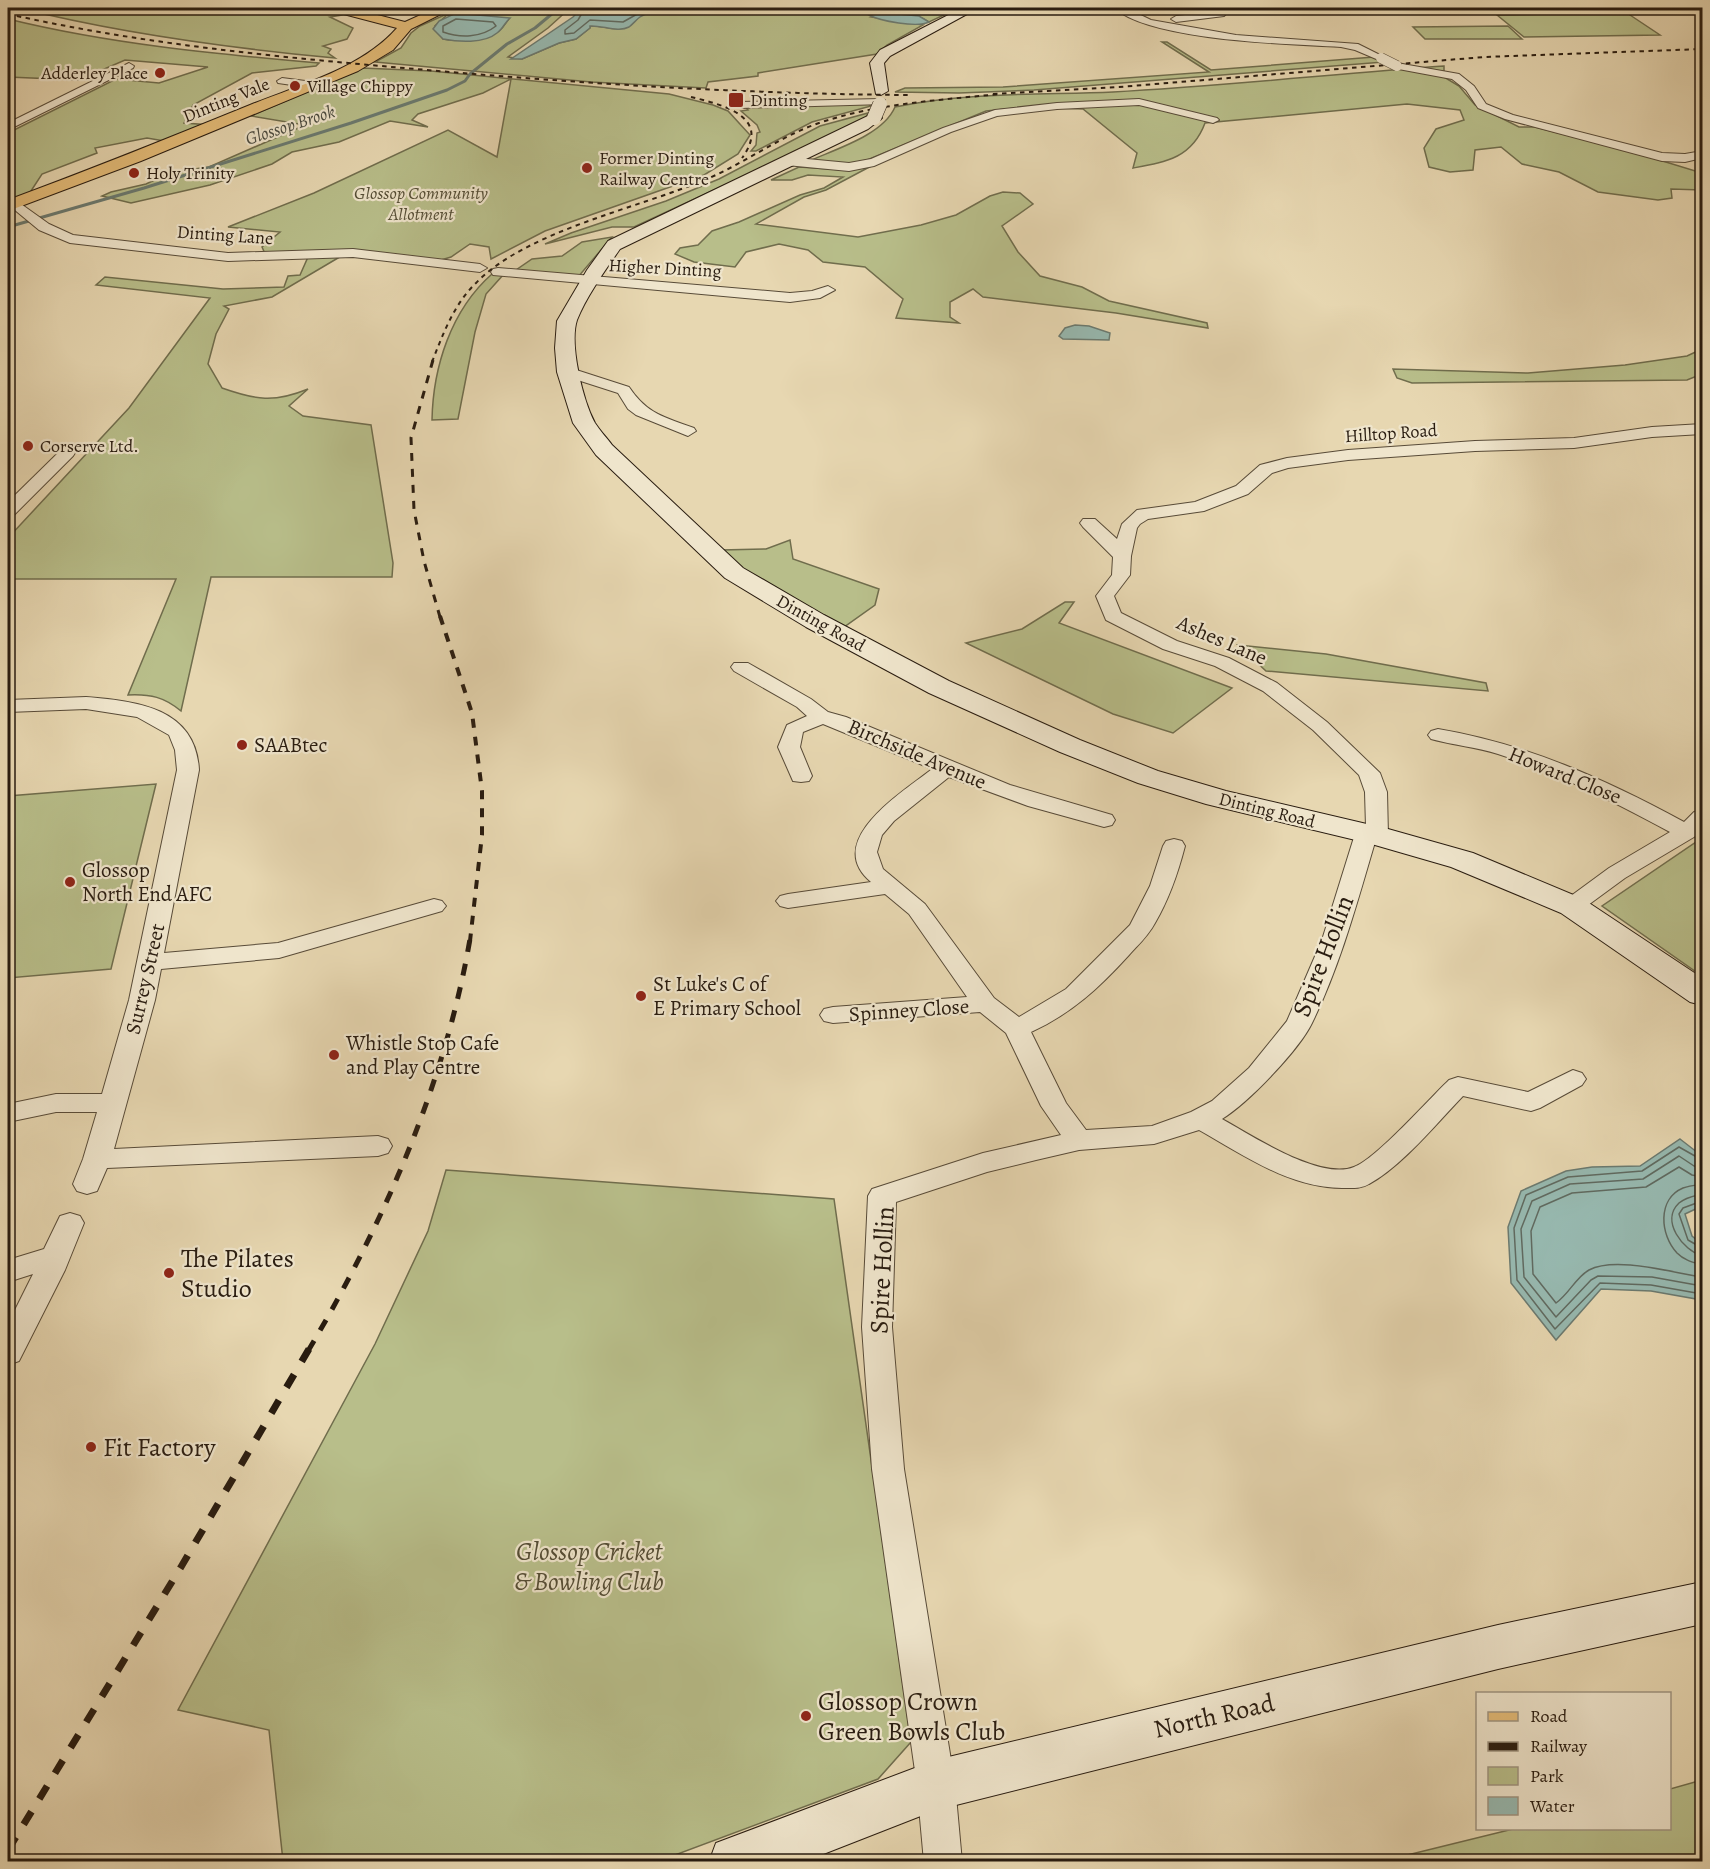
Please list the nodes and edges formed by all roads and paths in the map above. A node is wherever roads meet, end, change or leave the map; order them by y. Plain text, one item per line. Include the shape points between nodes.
1 (337, 8) edge
2 (446, 8) edge
3 (971, 8) edge
4 (1119, 8) edge
5 (1206, 8) edge
6 (1221, 15) junction
7 (1233, 20) dead end
8 (1158, 24) junction
9 (406, 26) junction
10 (129, 66) dead end
11 (282, 81) dead end
12 (313, 85) junction
13 (879, 99) junction
14 (740, 105) dead end
15 (1213, 120) dead end
16 (8, 127) edge
17 (1702, 155) edge
18 (786, 161) junction
19 (11, 205) edge
20 (480, 268) dead end
21 (498, 272) dead end
22 (589, 282) junction
23 (828, 290) dead end
24 (567, 372) junction
25 (1702, 429) edge
26 (688, 431) dead end
27 (67, 453) dead end
28 (8, 512) edge
29 (1089, 523) dead end
30 (1122, 555) junction
31 (741, 667) dead end
32 (8, 706) edge
33 (821, 717) junction
34 (1438, 735) dead end
35 (947, 768) junction
36 (801, 776) dead end
37 (1104, 820) dead end
38 (1694, 824) edge
39 (1372, 835) junction
40 (1174, 846) dead end
41 (890, 886) junction
42 (788, 902) dead end
43 (434, 906) dead end
44 (1572, 906) junction
45 (151, 962) junction
46 (1702, 994) edge
47 (985, 1004) junction
48 (833, 1015) dead end
49 (1017, 1028) junction
50 (1573, 1079) dead end
51 (113, 1103) junction
52 (8, 1113) edge
53 (1201, 1119) junction
54 (1079, 1140) junction
55 (378, 1146) dead end
56 (70, 1222) dead end
57 (55, 1257) junction
58 (8, 1271) edge
59 (8, 1353) edge
60 (1702, 1603) edge
61 (936, 1785) junction
62 (735, 1862) edge
63 (944, 1862) edge

1 - 9 main road
2 - 9 main road, Dinting Vale
3 - 13 street via 885,53 877,63
4 - 8 street
5 - 6 street
6 - 7 street
6 - 8 street
8 - 17 street, bridge via 1236,38 1358,47 1397,66 1455,76 1467,84 1482,106 1509,117 1650,154 1679,158
9 - 12 main road, Dinting Vale via 388,47 370,59
10 - 16 street
11 - 12 street
12 - 19 main road, Dinting Vale
13 - 14 street
13 - 18 street, Dinting Road via 862,126
15 - 18 street via 1139,102 1057,106 995,113 874,162 849,167
18 - 22 street, Dinting Road via 614,245
19 - 20 street, Dinting Lane via 70,239 228,257 353,254
21 - 22 street, Higher Dinting
22 - 23 street, Higher Dinting via 797,298
22 - 24 street, Dinting Road via 567,321
24 - 26 street via 624,390 633,406
24 - 39 street, Dinting Road via 584,423 604,450 734,573 815,621 939,687 1148,777 1217,798
25 - 30 street, Hilltop Road via 1574,443 1475,446 1287,463 1266,469 1242,490 1198,507 1143,514 1128,528
27 - 28 street
29 - 30 street
30 - 39 street, Ashes Lane via 1121,575 1105,596 1113,616 1170,645 1222,662 1270,687 1320,726 1369,773 1376,792
31 - 33 street, Birchside Avenue
32 - 45 street, Surrey Street via 95,703 142,713 177,730 188,757 188,770
33 - 35 street, Birchside Avenue via 839,721
33 - 36 street via 794,729 789,747
34 - 38 street, Howard Close via 1478,740
35 - 37 street, Birchside Avenue via 1061,811
35 - 41 street via 886,816 871,834 866,852 873,872
38 - 44 street
39 - 44 street, Dinting Road via 1462,860
39 - 53 street, Spire Hollin via 1299,1024 1258,1074
40 - 49 street via 1143,926 1100,975 1073,998
41 - 42 street
41 - 47 street via 917,909
43 - 45 street via 279,950
44 - 46 street, Dinting Road
45 - 51 street, Surrey Street
47 - 48 street, Spinney Close
47 - 49 street
49 - 54 street via 1054,1106
50 - 53 street via 1531,1102 1458,1086 1380,1162 1358,1178 1323,1178 1284,1165
51 - 52 street via 56,1103
51 - 55 street, Surrey Street via 92,1172
53 - 54 street, Spire Hollin via 1154,1135
54 - 61 street, Spire Hollin via 983,1163 882,1196 877,1327 888,1469
56 - 57 street
57 - 58 street
57 - 59 street
60 - 61 street, North Road via 1488,1650
61 - 62 street, North Road
61 - 63 street, Spire Hollin

